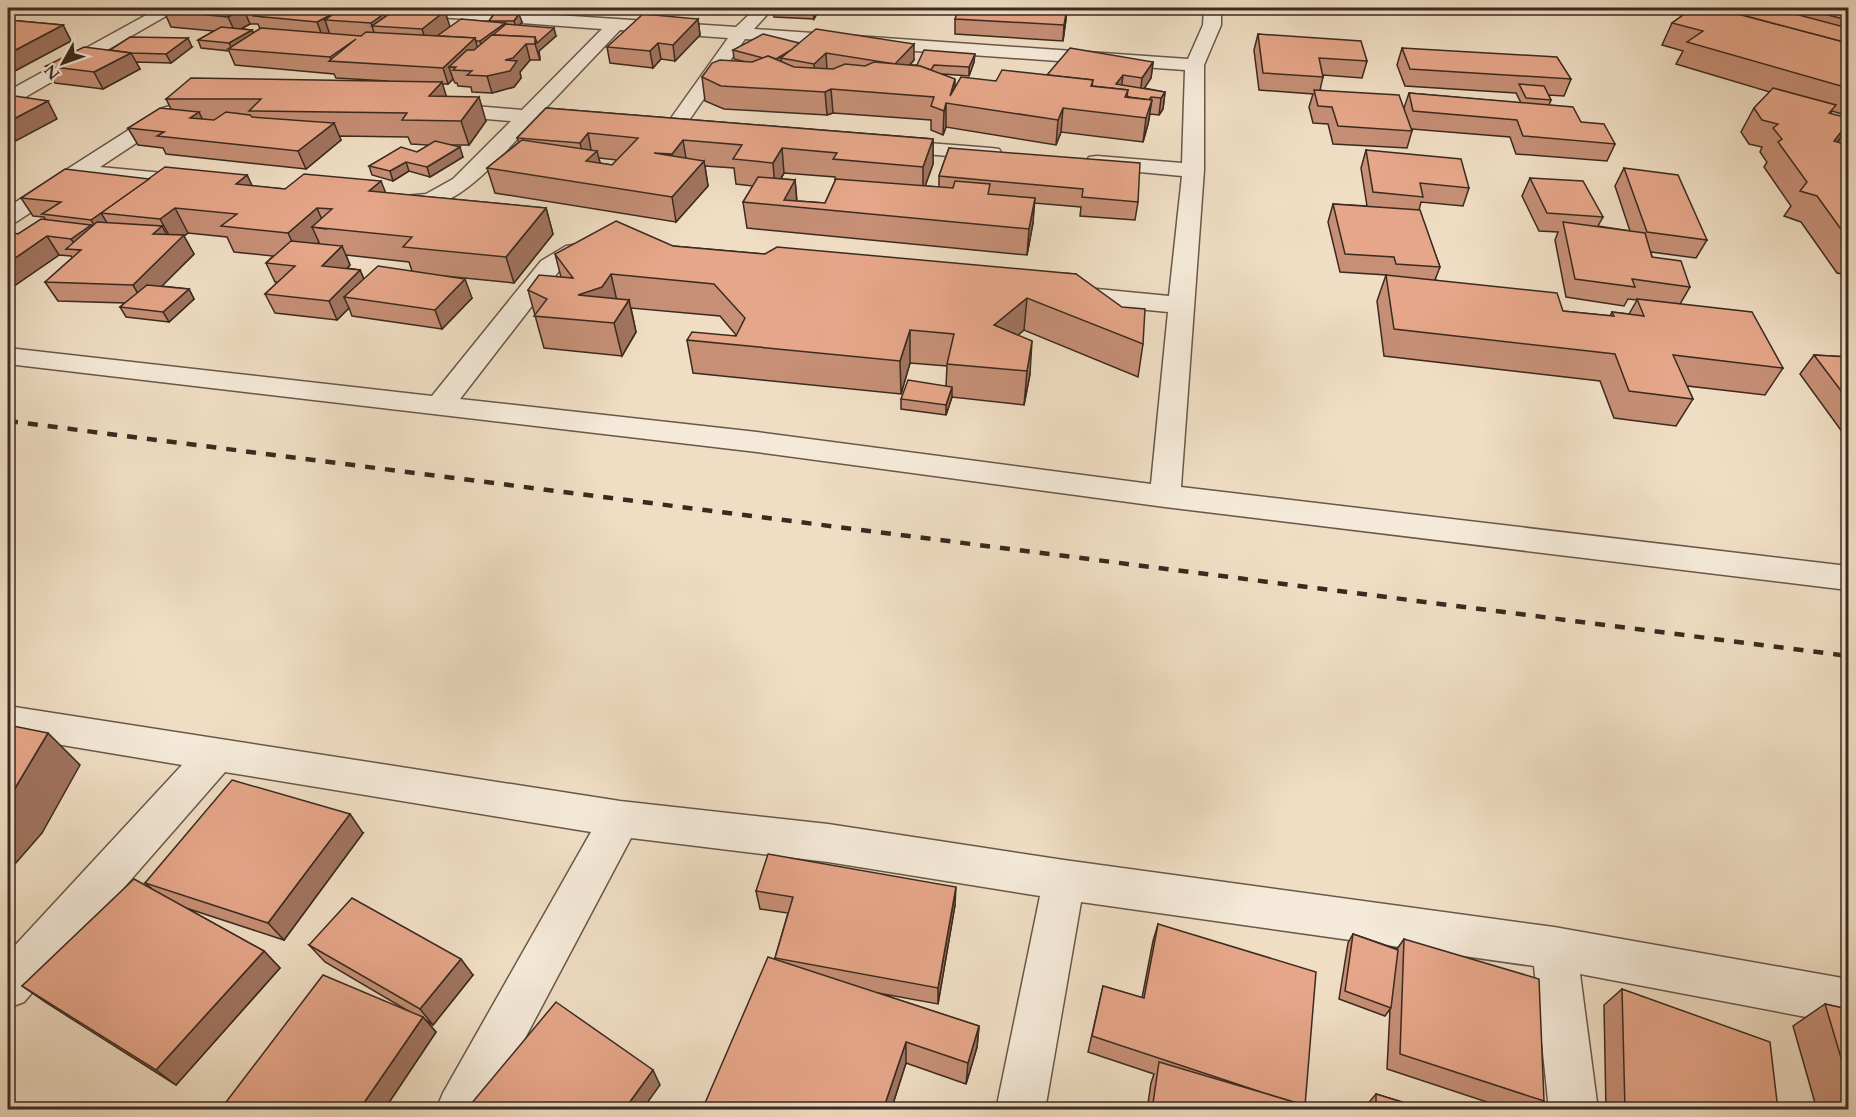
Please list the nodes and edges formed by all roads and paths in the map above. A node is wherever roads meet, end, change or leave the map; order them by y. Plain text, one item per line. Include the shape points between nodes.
1 (171, 8) edge
2 (384, 8) edge
3 (765, 8) edge
4 (1213, 8) edge
5 (615, 24) junction
6 (741, 32) junction
7 (1195, 65) junction
8 (8, 99) edge
9 (187, 102) edge
10 (424, 108) edge
11 (526, 117) junction
12 (606, 123) edge
13 (651, 126) edge
14 (674, 128) junction
15 (697, 130) edge
16 (875, 145) edge
17 (1017, 156) edge
18 (1076, 161) edge
19 (1194, 170) junction
20 (79, 171) junction
21 (219, 186) edge
22 (371, 202) edge
23 (8, 217) edge
24 (624, 249) edge
25 (1040, 291) edge
26 (1180, 305) junction
27 (8, 356) edge
28 (440, 405) junction
29 (1165, 496) junction
30 (1848, 578) edge
31 (8, 721) edge
32 (218, 753) junction
33 (620, 819) junction
34 (1064, 880) junction
35 (1554, 948) junction
36 (8, 986) edge
37 (1848, 1002) edge
38 (460, 1110) edge
39 (1020, 1110) edge
40 (1574, 1110) edge

1 - 8 street
2 - 5 street
3 - 6 street
4 - 7 street via 1212,25
5 - 6 street
5 - 11 street
6 - 7 street
6 - 14 street
7 - 19 street
9 - 20 street
10 - 11 street
11 - 12 street
11 - 22 street via 461,184 446,193 413,203
13 - 14 street
14 - 15 street
16 - 17 street
18 - 19 street
19 - 26 street
20 - 21 street
20 - 23 street
24 - 28 street via 575,251 550,266
25 - 26 street
26 - 29 street
27 - 28 street
28 - 29 street
29 - 30 street
31 - 32 street
32 - 33 street
32 - 36 street
33 - 34 street via 828,843
33 - 38 street
34 - 35 street
34 - 39 street
35 - 37 street
35 - 40 street

